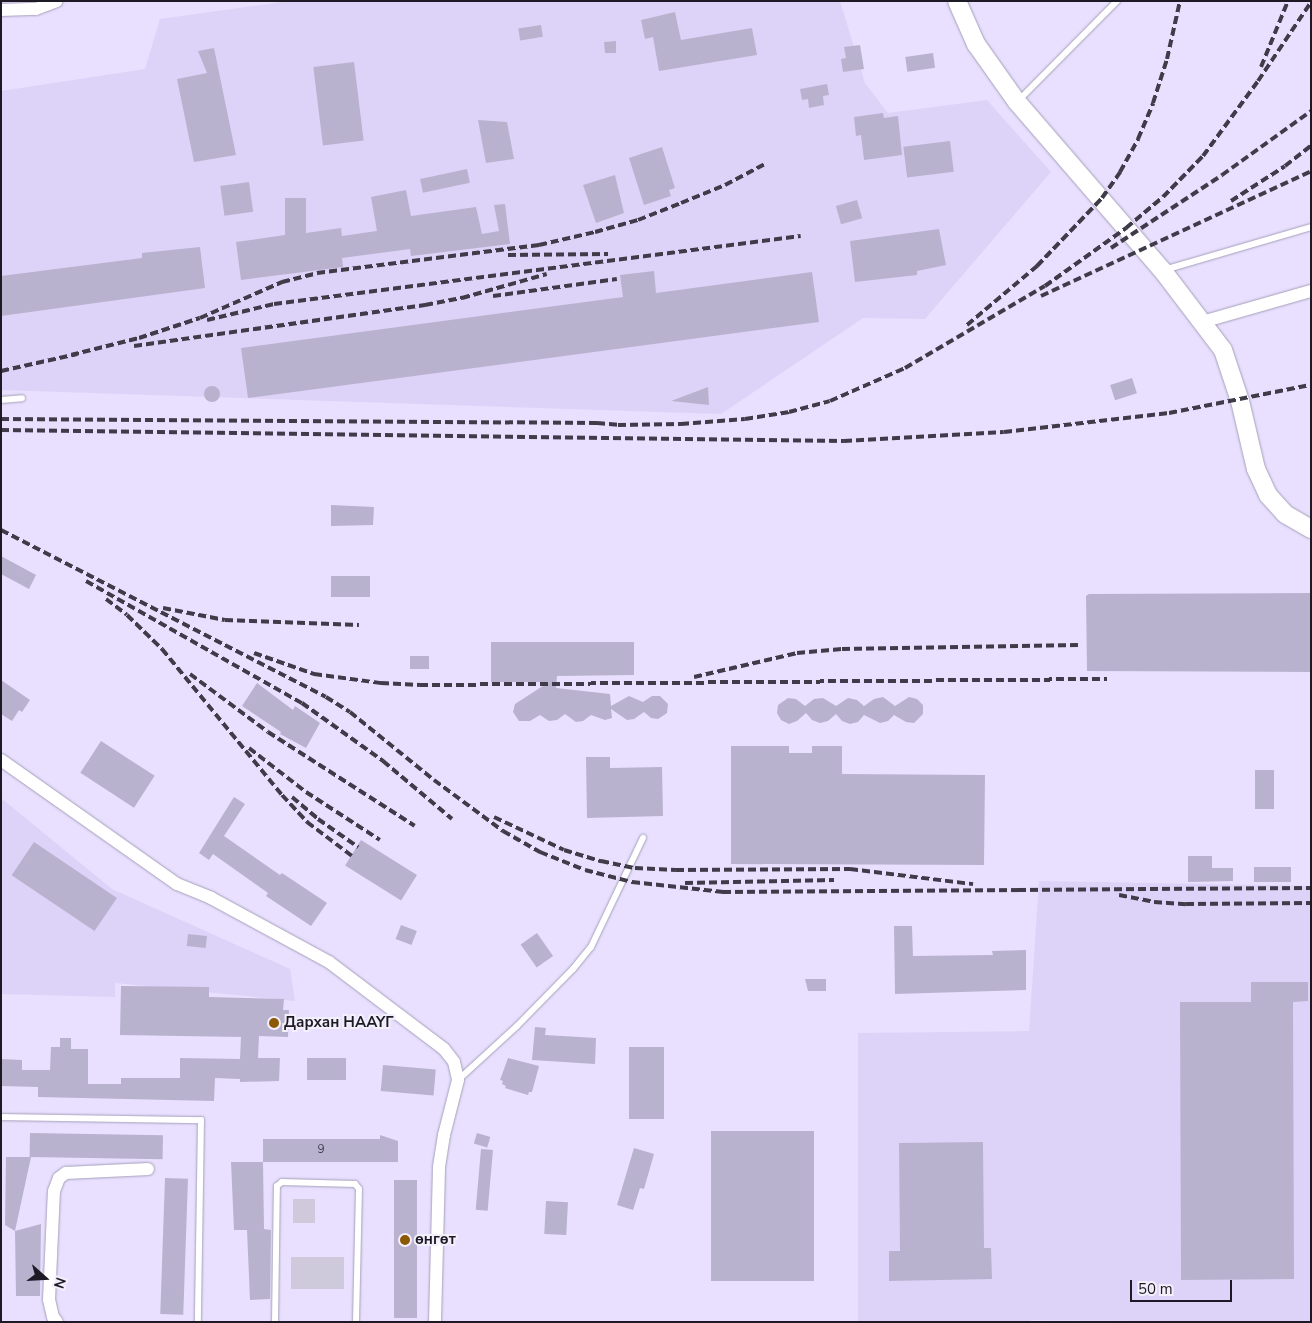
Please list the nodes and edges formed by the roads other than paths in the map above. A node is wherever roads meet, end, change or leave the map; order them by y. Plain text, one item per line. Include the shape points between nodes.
1 (57, 1) edge
2 (957, 1) edge
3 (1117, 1) edge
4 (1, 10) edge
5 (1017, 102) junction
6 (1311, 227) edge
7 (1163, 271) junction
8 (1311, 291) edge
9 (1202, 322) junction
10 (22, 398) dead end
11 (1, 400) edge
12 (1311, 529) edge
13 (1, 760) edge
14 (643, 838) dead end
15 (458, 1080) junction
16 (1, 1117) edge
17 (148, 1170) dead end
18 (57, 1322) edge
19 (198, 1322) edge
20 (275, 1322) edge
21 (356, 1322) edge
22 (435, 1322) edge

1 - 4 street via 36,9
2 - 5 street via 976,44
3 - 5 lane
5 - 7 street
6 - 7 lane
7 - 9 street
8 - 9 street
9 - 12 street via 1223,350 1240,401 1256,468 1268,495 1285,514
10 - 11 lane
13 - 15 street via 177,884 211,898 329,962 444,1049 454,1062
14 - 15 lane via 591,947 573,970 517,1026
15 - 22 street via 439,1168
16 - 19 lane via 201,1120
17 - 18 street via 66,1173 59,1178 54,1191 49,1300
20 - 21 lane via 277,1186 282,1182 354,1184 359,1189

